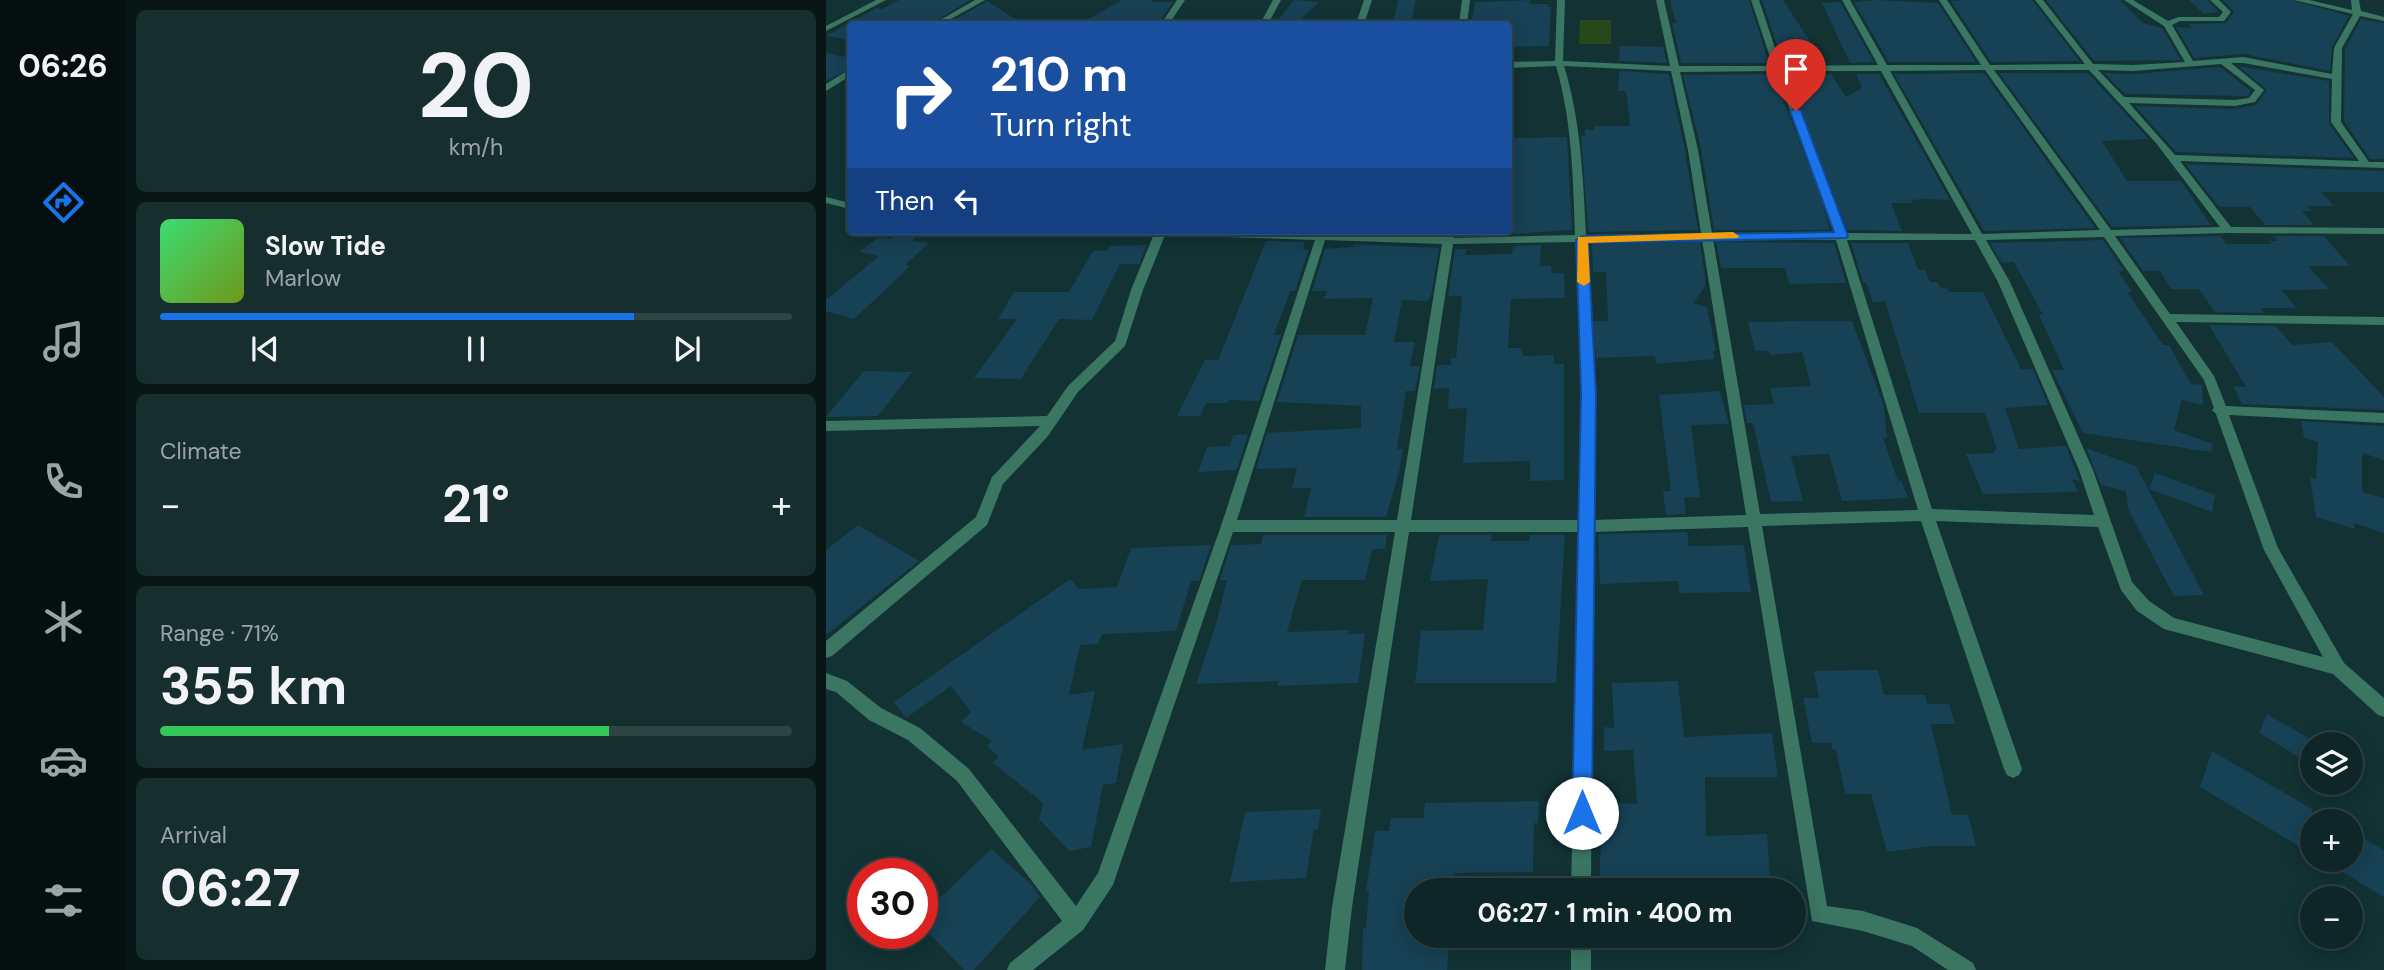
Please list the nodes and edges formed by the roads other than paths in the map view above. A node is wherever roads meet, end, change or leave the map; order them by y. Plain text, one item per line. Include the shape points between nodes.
1 (882, 0) edge
2 (981, 0) edge
3 (1181, 0) edge
4 (1277, 0) edge
5 (1368, 0) edge
6 (1466, 0) edge
7 (1561, 0) edge
8 (1660, 0) edge
9 (1755, 0) edge
10 (1846, 0) edge
11 (1944, 0) edge
12 (2039, 0) edge
13 (2127, 0) edge
14 (2214, 0) edge
15 (2298, 0) edge
16 (2355, 0) edge
17 (2357, 14) junction
18 (2384, 19) edge
19 (942, 21) edge
20 (1167, 21) edge
21 (1266, 21) edge
22 (1361, 21) edge
23 (1463, 21) edge
24 (2167, 23) junction
25 (826, 29) edge
26 (2224, 62) junction
27 (1559, 64) junction
28 (1512, 65) edge
29 (2191, 65) junction
30 (2091, 67) junction
31 (1885, 68) junction
32 (1675, 69) junction
33 (1778, 69) junction
34 (1988, 69) junction
35 (847, 76) edge
36 (2336, 77) junction
37 (826, 88) edge
38 (2122, 100) junction
39 (2173, 158) junction
40 (2365, 163) junction
41 (2384, 165) edge
42 (826, 200) edge
43 (847, 205) edge
44 (2228, 230) junction
45 (2384, 231) edge
46 (2105, 232) junction
47 (1159, 235) edge
48 (1322, 235) edge
49 (1408, 235) edge
50 (1450, 236) edge
51 (1707, 236) junction
52 (1842, 236) junction
53 (1981, 237) junction
54 (1582, 240) junction
55 (2165, 318) junction
56 (2384, 321) edge
57 (2219, 410) junction
58 (2384, 418) edge
59 (1050, 421) junction
60 (826, 426) edge
61 (1928, 515) junction
62 (2103, 521) junction
63 (1754, 522) junction
64 (1228, 526) junction
65 (1584, 526) junction
66 (1404, 527) junction
67 (826, 651) edge
68 (2338, 668) junction
69 (826, 681) edge
70 (2384, 709) edge
71 (2014, 769) dead end
72 (1581, 878) edge
73 (1076, 923) junction
74 (1581, 948) edge
75 (1017, 970) edge
76 (1335, 970) edge
77 (1581, 970) edge
78 (1966, 970) edge

1 - 25 street
2 - 19 street
3 - 20 street
4 - 21 street
5 - 22 street
6 - 23 street
7 - 27 street
8 - 32 street
9 - 33 street
10 - 31 street
11 - 34 street
12 - 30 street
13 - 24 street
14 - 24 street via 2227,12 2221,19
15 - 17 street
16 - 17 street
17 - 18 street
17 - 36 street via 2338,48
24 - 29 street
26 - 29 street
26 - 36 street via 2243,60
26 - 38 street via 2260,90 2252,100
27 - 28 street
27 - 32 street
27 - 54 street via 1577,152
29 - 30 street
30 - 34 street
30 - 38 street
31 - 33 street
31 - 34 street
31 - 53 street
32 - 33 street
32 - 51 street
33 - 52 street
34 - 46 street
35 - 37 street
36 - 40 street via 2336,122
38 - 39 street
39 - 40 street
39 - 44 street
40 - 41 street
42 - 43 street
44 - 45 street
44 - 46 street
46 - 53 street
46 - 55 street
47 - 59 street via 1121,343 1073,388
48 - 64 street
49 - 50 street
50 - 54 street
50 - 66 street
51 - 52 street
51 - 54 street
51 - 63 street
52 - 53 street
52 - 61 street
53 - 62 street via 2054,394
54 - 65 street via 1588,393
55 - 56 street
55 - 57 street via 2210,379
57 - 58 street
57 - 68 street via 2272,550
59 - 60 street
59 - 67 street via 997,481 982,521
61 - 62 street
61 - 63 street
61 - 71 street
62 - 68 street via 2126,585 2143,606 2170,624
63 - 65 street
63 - 78 street via 1819,914 1863,921 1917,938
64 - 66 street
64 - 73 street via 1106,878
65 - 66 street
65 - 72 street
66 - 76 street
68 - 70 street
69 - 73 street via 914,734 963,775
73 - 75 street
74 - 77 street

